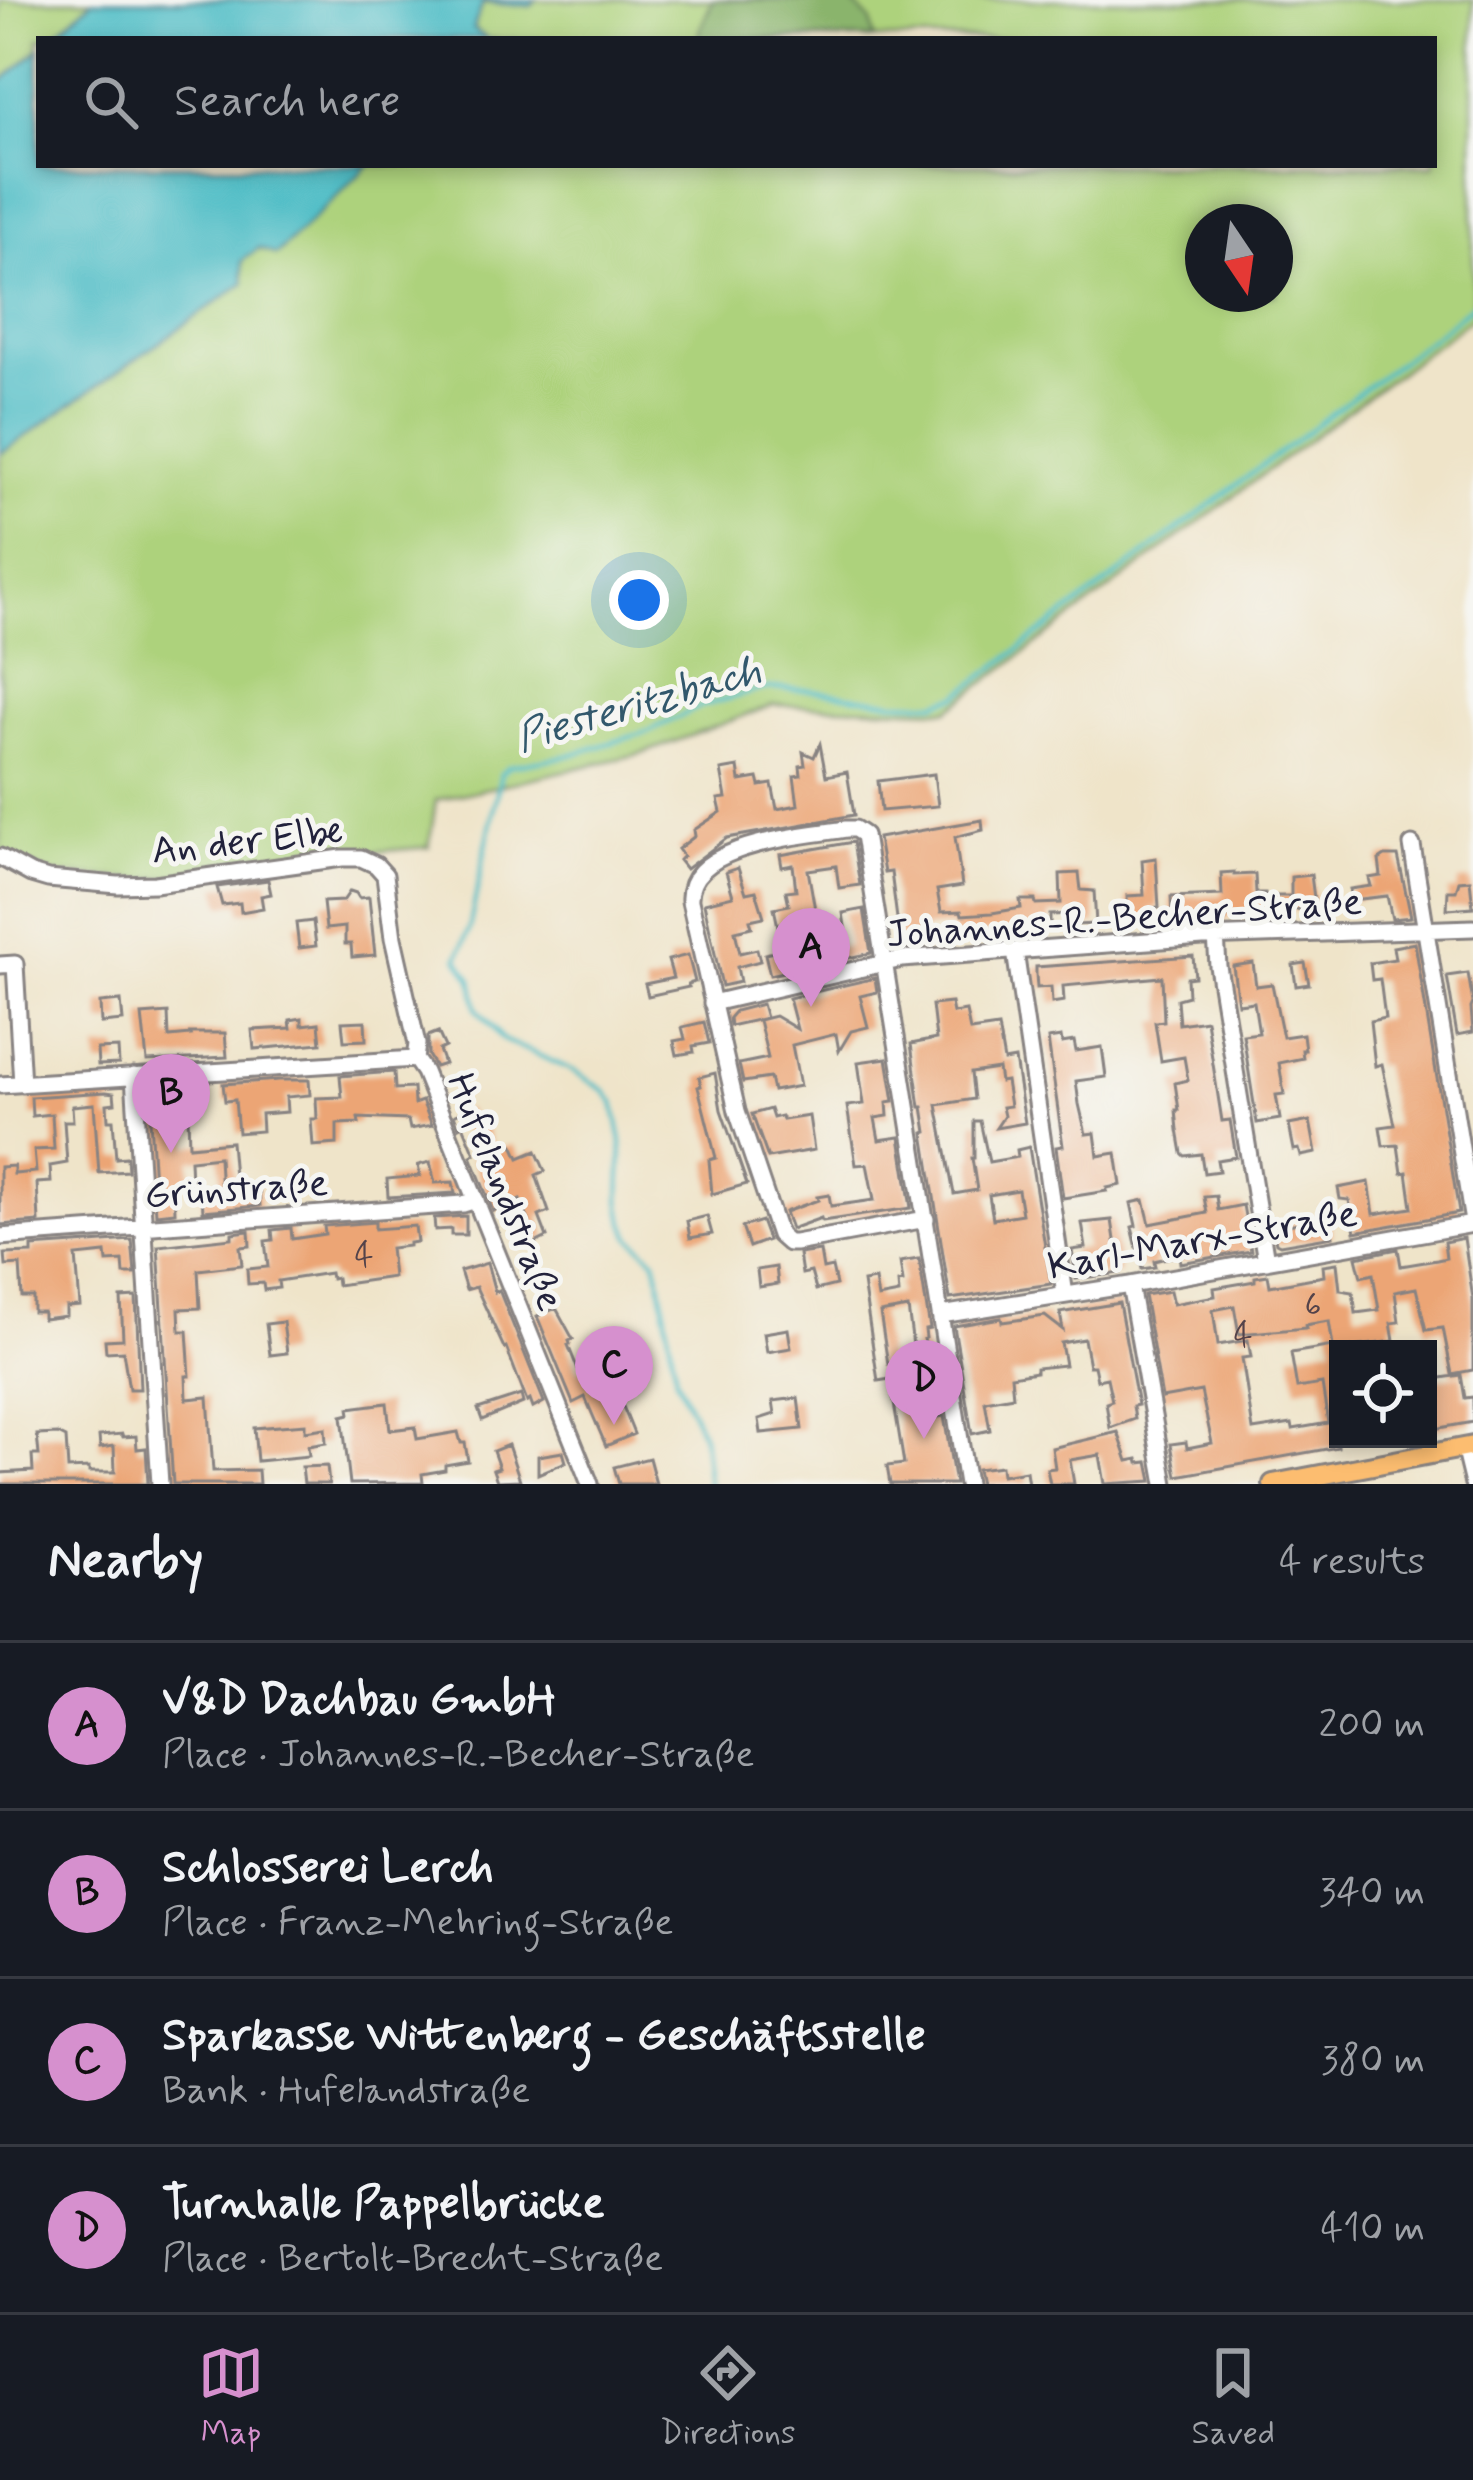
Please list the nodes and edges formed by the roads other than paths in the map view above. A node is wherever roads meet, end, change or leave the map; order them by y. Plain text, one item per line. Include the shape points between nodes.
1 (1412, 845) dead end
2 (0, 857) edge
3 (1473, 928) edge
4 (1426, 931) junction
5 (1216, 936) junction
6 (1015, 951) junction
7 (885, 962) junction
8 (0, 965) edge
9 (712, 1003) junction
10 (415, 1058) junction
11 (134, 1076) junction
12 (22, 1084) junction
13 (0, 1085) edge
14 (476, 1201) junction
15 (926, 1219) junction
16 (1473, 1223) edge
17 (144, 1226) junction
18 (0, 1237) edge
19 (1267, 1261) junction
20 (1130, 1285) junction
21 (1065, 1295) junction
22 (941, 1315) junction
23 (1469, 1446) edge
24 (160, 1484) edge
25 (590, 1484) edge
26 (967, 1484) edge
27 (1165, 1484) edge
28 (1274, 1484) edge
29 (1473, 1484) edge

1 - 4 street
2 - 10 street, An der Elbe via 48,879 118,885 342,858 376,865 385,875
3 - 4 street, Johannes-R.-Becher-Straße
4 - 5 street, Johannes-R.-Becher-Straße
4 - 16 street
5 - 6 street, Johannes-R.-Becher-Straße
5 - 19 street
6 - 7 street, Johannes-R.-Becher-Straße
6 - 21 street
7 - 9 street, Johannes-R.-Becher-Straße
7 - 9 street via 862,831 746,847 697,874 689,891
7 - 15 street
8 - 12 street via 15,964
9 - 15 street via 742,1128 782,1240
10 - 11 street
10 - 14 street, Hufelandstraße
11 - 12 street
11 - 17 street
12 - 13 street
14 - 17 street, Grünstraße
14 - 25 street, Hufelandstraße
15 - 22 street
16 - 19 street, Karl-Marx-Straße
17 - 18 street, Grünstraße
17 - 24 street
19 - 20 street, Karl-Marx-Straße
20 - 21 street, Karl-Marx-Straße
20 - 27 street
21 - 22 street, Karl-Marx-Straße
22 - 26 street
23 - 28 main road
23 - 29 street

